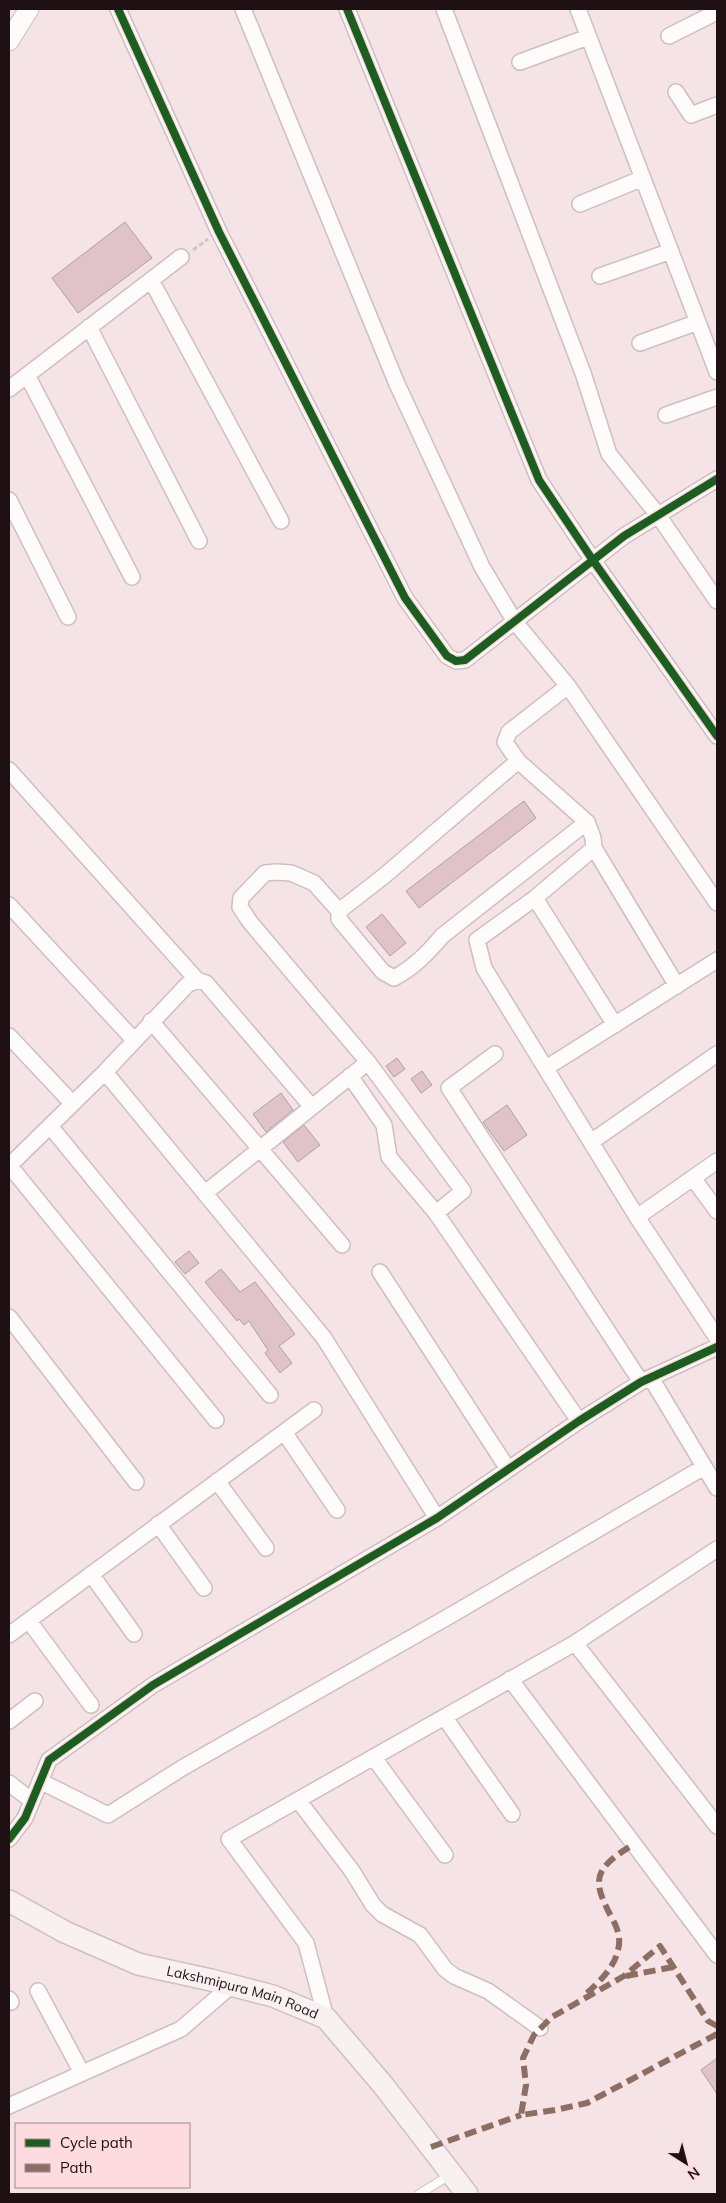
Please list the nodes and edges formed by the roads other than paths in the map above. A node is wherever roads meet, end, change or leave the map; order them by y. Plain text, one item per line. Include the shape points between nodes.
1 (29, 9) edge
2 (118, 9) edge
3 (243, 9) edge
4 (346, 9) edge
5 (444, 9) edge
6 (578, 9) edge
7 (717, 12) edge
8 (669, 36) dead end
9 (588, 37) junction
10 (9, 41) edge
11 (520, 62) dead end
12 (676, 92) dead end
13 (717, 105) edge
14 (643, 178) junction
15 (580, 204) dead end
16 (670, 251) junction
17 (182, 257) road end
18 (600, 276) dead end
19 (151, 280) junction
20 (698, 322) junction
21 (90, 327) junction
22 (640, 343) dead end
23 (717, 372) edge
24 (27, 374) junction
25 (9, 389) edge
26 (717, 397) edge
27 (666, 415) dead end
28 (717, 479) edge
29 (9, 500) edge
30 (658, 514) junction
31 (281, 521) dead end
32 (199, 541) dead end
33 (592, 559) junction
34 (132, 577) dead end
35 (717, 601) edge
36 (68, 617) dead end
37 (515, 622) junction
38 (568, 686) junction
39 (717, 736) edge
40 (518, 761) junction
41 (9, 770) edge
42 (587, 822) junction
43 (594, 848) junction
44 (535, 898) junction
45 (717, 903) edge
46 (9, 905) edge
47 (339, 911) junction
48 (717, 960) edge
49 (197, 980) junction
50 (677, 986) junction
51 (151, 1021) junction
52 (614, 1025) junction
53 (9, 1036) edge
54 (134, 1040) junction
55 (495, 1054) dead end
56 (717, 1054) edge
57 (368, 1062) junction
58 (546, 1068) junction
59 (105, 1072) junction
60 (350, 1076) junction
61 (72, 1104) junction
62 (311, 1106) junction
63 (50, 1126) junction
64 (591, 1142) junction
65 (260, 1148) junction
66 (717, 1161) edge
67 (9, 1165) edge
68 (692, 1178) junction
69 (205, 1193) junction
70 (717, 1211) edge
71 (436, 1213) junction
72 (637, 1217) junction
73 (342, 1245) dead end
74 (380, 1272) dead end
75 (9, 1318) edge
76 (717, 1338) edge
77 (717, 1347) edge
78 (646, 1380) junction
79 (270, 1395) dead end
80 (314, 1410) dead end
81 (216, 1420) dead end
82 (578, 1421) junction
83 (284, 1432) junction
84 (704, 1467) junction
85 (508, 1469) junction
86 (217, 1481) junction
87 (136, 1482) dead end
88 (717, 1488) edge
89 (337, 1510) dead end
90 (437, 1518) junction
91 (158, 1524) junction
92 (266, 1548) dead end
93 (717, 1549) edge
94 (91, 1574) junction
95 (204, 1588) dead end
96 (29, 1621) junction
97 (134, 1634) dead end
98 (9, 1635) edge
99 (575, 1643) junction
100 (510, 1679) junction
101 (35, 1701) dead end
102 (91, 1705) dead end
103 (444, 1718) junction
104 (9, 1721) edge
105 (374, 1758) junction
106 (40, 1780) junction
107 (9, 1783) edge
108 (298, 1800) junction
109 (32, 1801) junction
110 (512, 1814) dead end
111 (717, 1826) edge
112 (9, 1839) edge
113 (445, 1855) dead end
114 (9, 1900) edge
115 (717, 1955) edge
116 (232, 1985) junction
117 (38, 1991) dead end
118 (326, 2018) junction
119 (540, 2028) dead end
120 (82, 2073) junction
121 (9, 2106) edge
122 (451, 2174) junction
123 (419, 2194) edge
124 (467, 2194) edge

1 - 10 street
2 - 37 street via 219,232 405,598 448,656 456,661 465,660
3 - 37 street via 397,384 482,567
4 - 33 street via 539,480
5 - 30 street via 583,373 609,454
6 - 9 street
7 - 8 street
9 - 11 street
9 - 14 street
12 - 13 street via 691,115
14 - 15 street
14 - 16 street
16 - 18 street
16 - 20 street
17 - 19 street
19 - 21 street
19 - 31 street
20 - 22 street
20 - 23 street
21 - 24 street
21 - 32 street
24 - 25 street
24 - 34 street
26 - 27 street
28 - 30 street
29 - 36 street
30 - 33 street
30 - 35 street
33 - 37 street
33 - 39 street
37 - 38 street
38 - 40 street via 509,732 504,742
38 - 45 street
40 - 42 street
40 - 47 street
41 - 49 street
42 - 43 street
42 - 47 street via 442,936 412,968 394,978 383,972 339,919
43 - 44 street
43 - 50 street
44 - 52 street
44 - 58 street via 477,940 484,968
46 - 54 street
47 - 57 street via 314,883 291,873 264,873 241,898 240,907
48 - 50 street
49 - 51 street via 187,985
49 - 62 street via 206,983
50 - 52 street
51 - 54 street
51 - 65 street
52 - 58 street
53 - 61 street
54 - 59 street
55 - 78 street via 449,1088
56 - 64 street
57 - 60 street
57 - 71 street via 463,1191
58 - 64 street
59 - 61 street
59 - 69 street
60 - 62 street
60 - 71 street via 384,1126 389,1157
61 - 63 street
62 - 65 street
63 - 67 street
63 - 79 street
64 - 72 street
65 - 69 street
65 - 73 street
66 - 68 street
67 - 81 street
68 - 70 street
68 - 72 street
69 - 90 street via 324,1338
71 - 82 street
72 - 76 street
74 - 85 street
75 - 87 street
77 - 78 street
78 - 82 street
78 - 84 street
80 - 83 street
82 - 85 street
83 - 86 street
83 - 89 street
84 - 88 street
84 - 106 street via 182,1768 108,1815
85 - 90 street
86 - 91 street
86 - 92 street
90 - 106 street via 153,1685 48,1760
91 - 94 street
91 - 95 street
93 - 99 street
94 - 96 street
94 - 97 street
96 - 98 street
96 - 102 street
99 - 100 street
99 - 111 street
100 - 103 street
100 - 115 street
101 - 104 street
103 - 105 street
103 - 110 street
105 - 108 street
105 - 113 street
106 - 109 street
107 - 109 street
108 - 118 street via 228,1839 306,1943
108 - 119 street via 382,1914 420,1935 454,1976 488,1990
109 - 112 street
114 - 116 main road, Lakshmipura Main Road via 65,1932 138,1964
116 - 118 main road, Lakshmipura Main Road via 273,1996
116 - 120 street via 181,2029
117 - 120 street
118 - 122 main road, Lakshmipura Main Road via 383,2084
120 - 121 street
122 - 123 lane
122 - 124 main road, Lakshmipura Main Road

